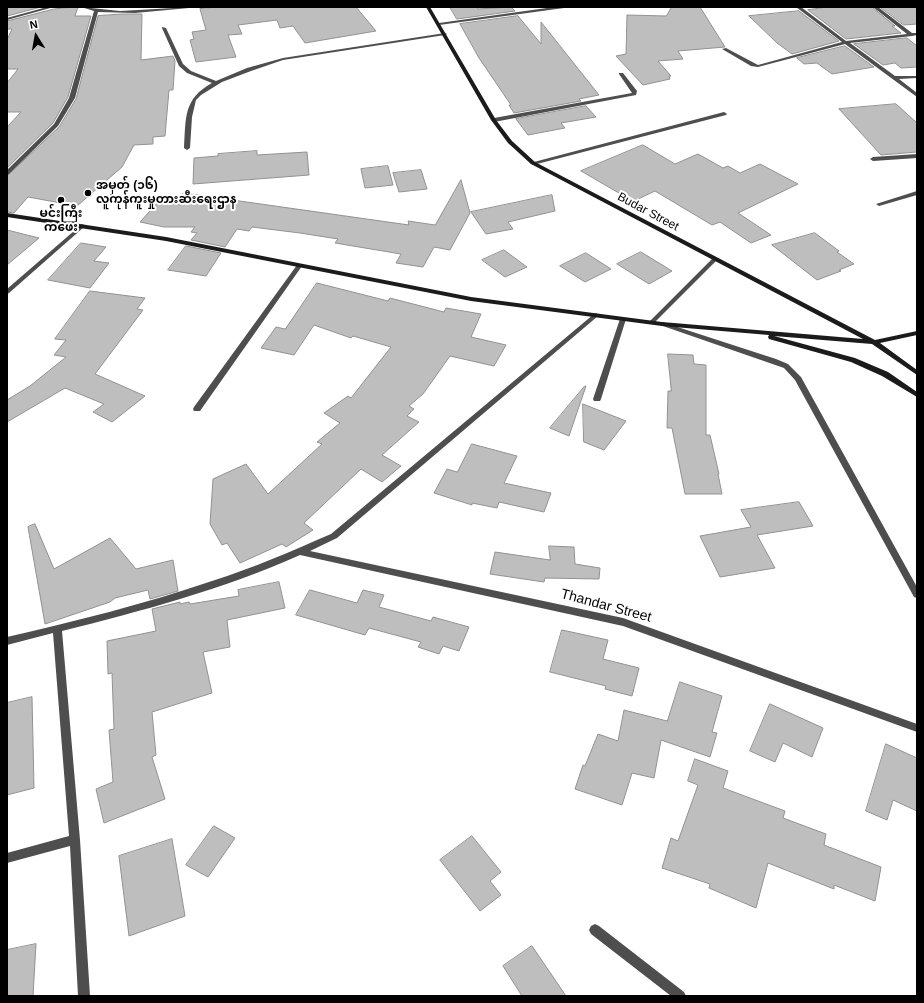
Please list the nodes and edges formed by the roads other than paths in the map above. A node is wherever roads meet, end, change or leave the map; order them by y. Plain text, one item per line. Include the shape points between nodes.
1 (52, 7) edge
2 (83, 7) edge
3 (129, 7) edge
4 (189, 7) edge
5 (428, 7) edge
6 (564, 7) edge
7 (798, 7) edge
8 (875, 7) edge
9 (96, 11) junction
10 (124, 12) junction
11 (7, 19) edge
12 (439, 24) junction
13 (164, 28) dead end
14 (445, 34) junction
15 (915, 35) edge
16 (846, 42) junction
17 (724, 49) dead end
18 (621, 74) dead end
19 (917, 77) edge
20 (894, 78) junction
21 (216, 83) junction
22 (917, 95) edge
23 (724, 114) dead end
24 (494, 120) junction
25 (188, 148) dead end
26 (917, 156) edge
27 (873, 159) dead end
28 (533, 163) junction
29 (7, 173) edge
30 (917, 193) edge
31 (879, 204) dead end
32 (7, 215) edge
33 (82, 226) junction
34 (715, 259) junction
35 (299, 266) junction
36 (7, 292) edge
37 (596, 315) junction
38 (623, 319) junction
39 (651, 322) junction
40 (662, 324) junction
41 (749, 331) junction
42 (917, 333) edge
43 (874, 342) junction
44 (917, 373) edge
45 (917, 395) edge
46 (598, 399) dead end
47 (196, 408) dead end
48 (301, 552) junction
49 (917, 595) edge
50 (56, 629) junction
51 (7, 642) edge
52 (917, 728) edge
53 (75, 840) junction
54 (7, 858) edge
55 (595, 930) dead end
56 (84, 996) edge
57 (680, 996) edge

1 - 11 street
2 - 9 street
3 - 10 street
4 - 10 street
5 - 12 main road, Budar Street
6 - 12 street
7 - 16 street
8 - 15 street
9 - 10 street
9 - 29 street via 72,98 56,125
12 - 14 main road, Budar Street
13 - 21 street via 181,65 189,72
14 - 21 street via 283,59 265,63
14 - 24 main road, Budar Street
15 - 16 street
16 - 17 street via 758,66
16 - 20 street
18 - 24 street via 634,94
19 - 20 street
20 - 22 street
21 - 25 street via 194,97 190,109
23 - 28 street
24 - 28 main road, Budar Street via 510,142
26 - 27 street
28 - 34 main road, Budar Street
30 - 31 street
32 - 33 main road
33 - 35 main road via 166,239
33 - 36 street
34 - 39 street
34 - 43 main road, Budar Street
35 - 37 main road via 471,299
35 - 47 street
37 - 38 main road
37 - 48 street via 334,536
38 - 39 main road
38 - 46 street
39 - 40 main road
40 - 41 main road
40 - 49 street via 786,366 798,379
41 - 43 main road
41 - 45 main road via 853,360 885,374
42 - 43 main road
43 - 44 main road, Budar Street
48 - 50 street via 190,594
48 - 52 street, Thandar Street via 623,622
50 - 51 street
50 - 53 street
53 - 54 street
53 - 56 street
55 - 57 street

